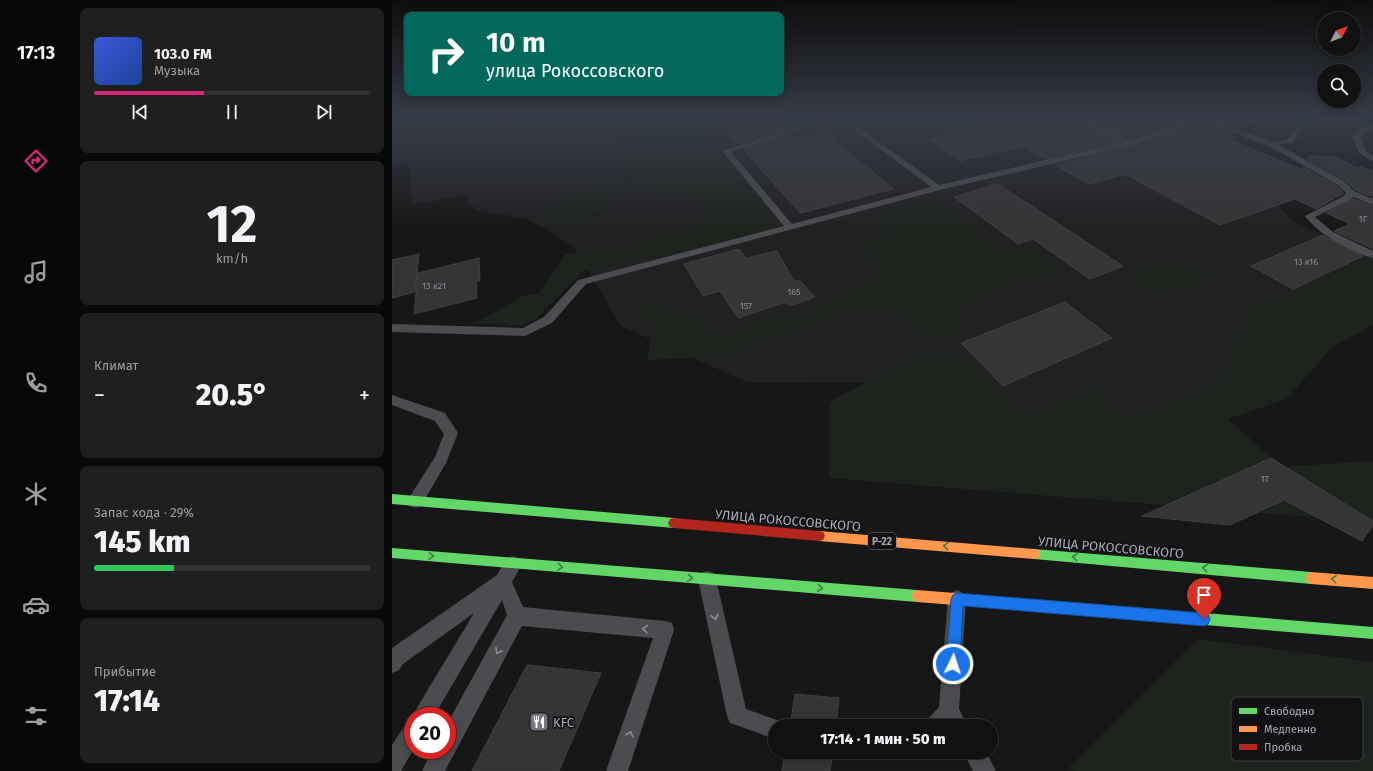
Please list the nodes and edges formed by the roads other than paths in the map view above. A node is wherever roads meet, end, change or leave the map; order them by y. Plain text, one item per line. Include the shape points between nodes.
1 (729, 155) edge
2 (893, 155) edge
3 (1079, 155) edge
4 (1291, 155) edge
5 (938, 188) junction
6 (1351, 193) junction
7 (1373, 202) edge
8 (790, 227) junction
9 (1373, 255) edge
10 (392, 328) edge
11 (392, 400) edge
12 (392, 499) edge
13 (415, 501) junction
14 (392, 553) edge
15 (513, 564) junction
16 (706, 579) junction
17 (503, 581) junction
18 (1373, 582) edge
19 (957, 599) junction
20 (517, 616) junction
21 (1373, 633) edge
22 (392, 663) edge
23 (427, 707) edge
24 (954, 718) edge
25 (768, 727) edge
26 (456, 728) edge
27 (404, 746) edge
28 (439, 759) edge
29 (978, 759) edge
30 (392, 766) edge
31 (433, 771) edge
32 (617, 771) edge
33 (985, 771) edge

1 - 8 lane
2 - 5 lane
3 - 5 lane
4 - 6 lane via 1341,184
5 - 8 lane
6 - 7 lane
6 - 9 lane via 1348,198 1310,216 1314,224 1330,234
8 - 10 lane via 582,282 548,320 525,332
11 - 13 lane via 440,417 451,433 441,459
12 - 13 highway, УЛИЦА РОКОССОВСКОГО / Р-22
18 -> 13 highway, УЛИЦА РОКОССОВСКОГО / Р-22
14 -> 15 highway
15 -> 16 highway
15 - 17 lane
16 -> 19 highway
16 -> 25 lane via 737,716
17 - 20 lane
17 - 22 lane via 396,657
17 - 23 lane
19 - 21 highway
19 - 24 lane
20 -> 26 lane
32 -> 20 lane via 665,630
27 - 30 lane
28 - 31 lane
29 - 33 lane

